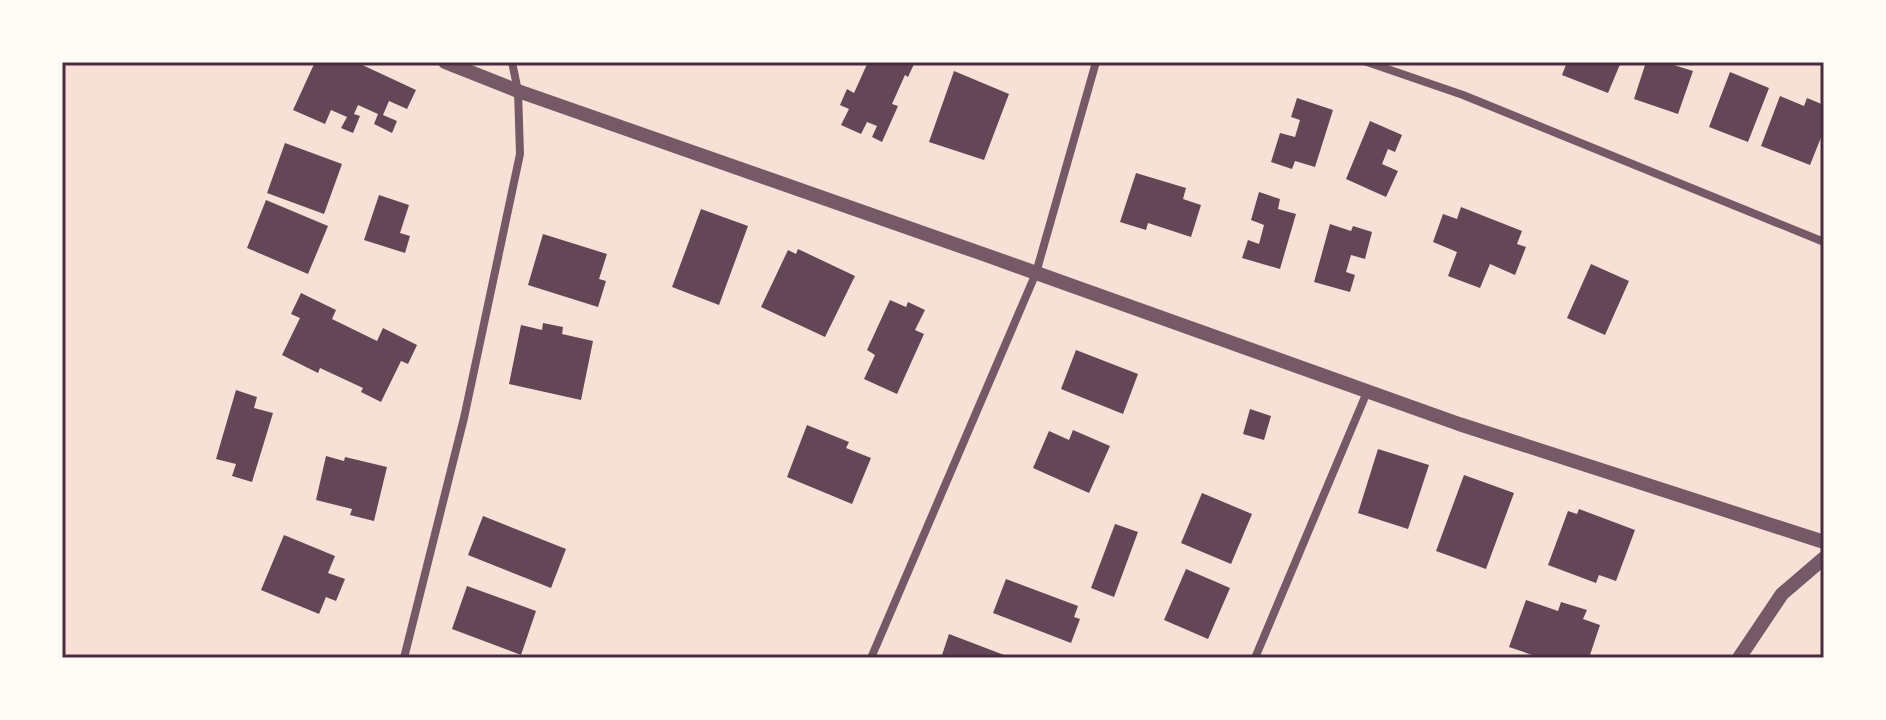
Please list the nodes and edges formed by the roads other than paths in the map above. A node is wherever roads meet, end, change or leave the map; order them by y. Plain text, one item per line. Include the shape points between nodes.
1 (445, 62) edge
2 (512, 62) edge
3 (1096, 62) edge
4 (1367, 62) edge
5 (518, 91) junction
6 (1824, 242) edge
7 (1036, 273) junction
8 (1367, 392) junction
9 (1824, 542) edge
10 (1824, 558) edge
11 (404, 658) edge
12 (871, 658) edge
13 (1255, 658) edge
14 (1739, 658) edge

1 - 5 street
2 - 5 street
3 - 7 street
4 - 6 street via 1463,95
5 - 7 street
5 - 11 street via 520,154 464,418
7 - 8 street
7 - 12 street
8 - 9 street
8 - 13 street
10 - 14 street via 1782,594

